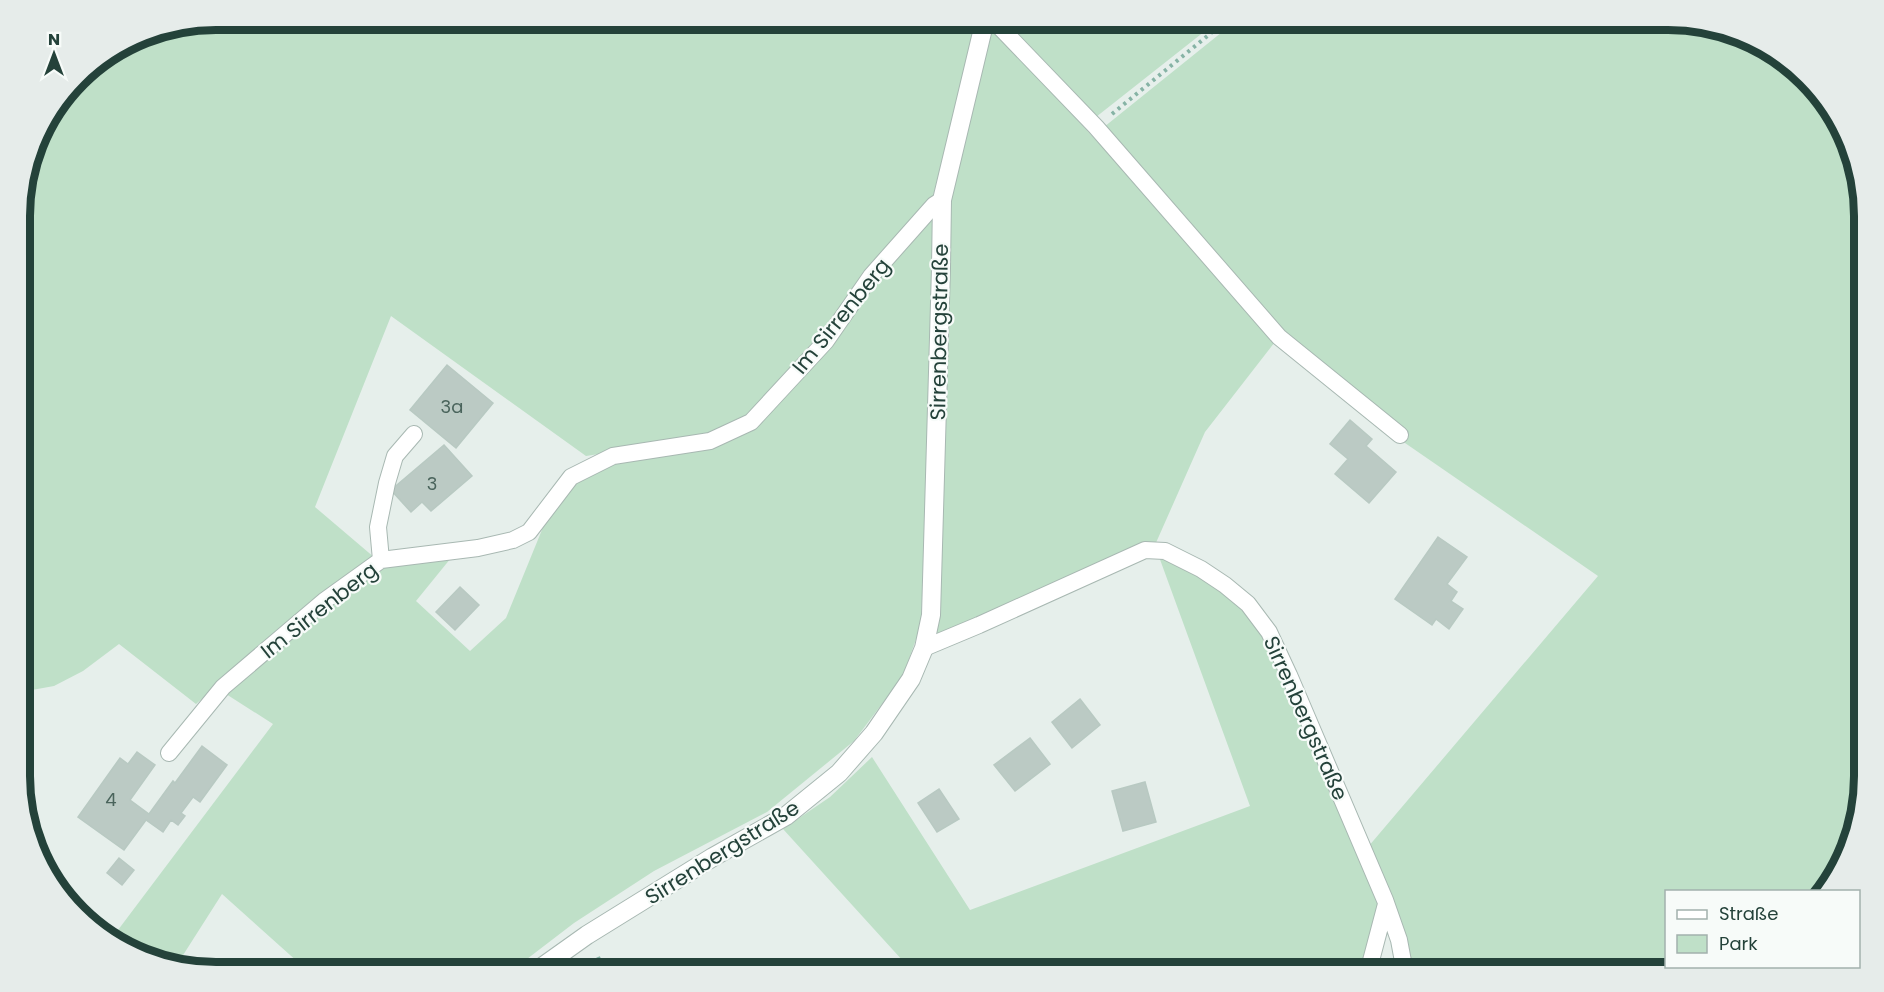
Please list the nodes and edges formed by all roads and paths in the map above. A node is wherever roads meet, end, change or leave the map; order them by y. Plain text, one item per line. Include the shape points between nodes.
1 (983, 30) edge
2 (1003, 30) edge
3 (1215, 30) edge
4 (1096, 128) junction
5 (942, 200) junction
6 (414, 434) dead end
7 (1400, 435) dead end
8 (381, 560) junction
9 (924, 648) junction
10 (169, 753) dead end
11 (1386, 903) junction
12 (549, 962) edge
13 (1371, 962) edge
14 (1403, 962) edge

1 - 5 street, Sirrenbergstraße
2 - 4 lane
3 - 4 path
4 - 7 lane via 1279,337
5 - 8 lane, Im Sirrenberg via 871,276 826,341 751,422 710,441 613,456 571,477 530,532 513,540
5 - 9 street, Sirrenbergstraße via 931,615
6 - 8 lane via 395,456 387,483 378,527
8 - 10 lane, Im Sirrenberg via 324,601 224,687
9 - 11 lane, Sirrenbergstraße via 1145,550 1165,551 1200,569 1248,604 1269,632
9 - 12 street, Sirrenbergstraße via 911,679 874,733 839,773 786,816 713,857
11 - 13 lane
11 - 14 lane, Sirrenbergstraße

